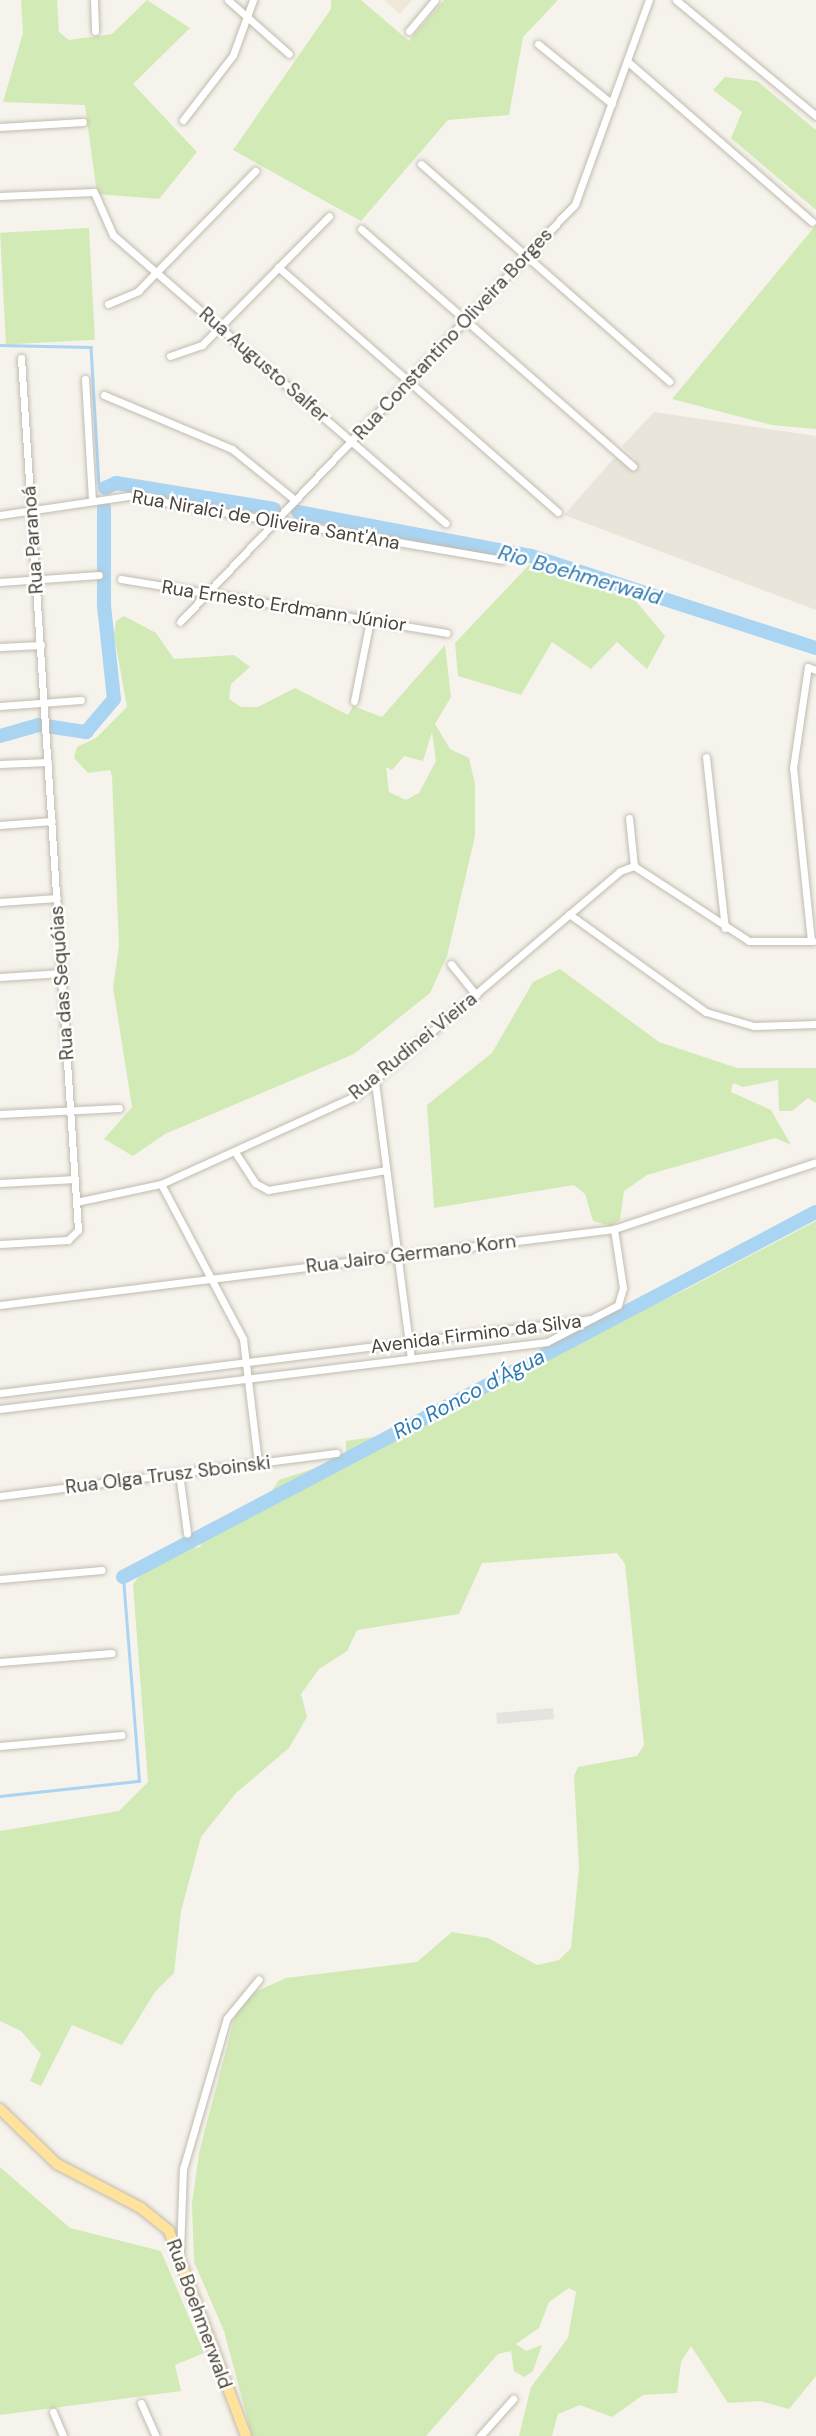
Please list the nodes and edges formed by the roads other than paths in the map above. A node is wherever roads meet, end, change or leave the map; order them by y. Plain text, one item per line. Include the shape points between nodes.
1 (94, 0) edge
2 (228, 0) edge
3 (253, 0) edge
4 (435, 0) edge
5 (649, 0) edge
6 (676, 0) edge
7 (248, 18) junction
8 (95, 31) dead end
9 (409, 31) dead end
10 (538, 44) dead end
11 (289, 54) dead end
12 (627, 61) junction
13 (611, 104) junction
14 (816, 117) edge
15 (183, 120) dead end
16 (83, 122) dead end
17 (0, 127) edge
18 (421, 164) dead end
19 (255, 171) dead end
20 (0, 195) edge
21 (329, 216) dead end
22 (812, 222) dead end
23 (361, 229) dead end
24 (526, 256) junction
25 (278, 267) junction
26 (157, 272) junction
27 (108, 304) dead end
28 (466, 320) junction
29 (220, 327) junction
30 (170, 356) dead end
31 (20, 358) dead end
32 (85, 379) dead end
33 (408, 381) junction
34 (669, 381) dead end
35 (104, 394) dead end
36 (351, 441) junction
37 (633, 466) dead end
38 (92, 499) junction
39 (295, 500) junction
40 (31, 512) junction
41 (558, 512) dead end
42 (0, 514) edge
43 (276, 521) junction
44 (446, 523) dead end
45 (502, 560) dead end
46 (99, 576) dead end
47 (36, 579) junction
48 (121, 579) dead end
49 (0, 582) edge
50 (208, 593) junction
51 (370, 620) junction
52 (180, 622) dead end
53 (447, 633) dead end
54 (41, 645) junction
55 (0, 648) edge
56 (812, 668) edge
57 (81, 700) dead end
58 (354, 701) dead end
59 (45, 702) junction
60 (0, 706) edge
61 (46, 725) joint
62 (706, 757) dead end
63 (48, 762) junction
64 (0, 764) edge
65 (629, 818) dead end
66 (52, 821) junction
67 (0, 825) edge
68 (634, 866) junction
69 (57, 898) junction
70 (0, 902) edge
71 (569, 914) junction
72 (725, 928) junction
73 (814, 941) edge
74 (451, 964) dead end
75 (62, 973) junction
76 (0, 977) edge
77 (476, 995) junction
78 (816, 1024) edge
79 (375, 1082) junction
80 (119, 1108) dead end
81 (70, 1110) junction
82 (0, 1114) edge
83 (235, 1152) junction
84 (814, 1163) dead end
85 (386, 1170) junction
86 (75, 1179) junction
87 (0, 1183) edge
88 (161, 1184) junction
89 (76, 1202) junction
90 (614, 1229) junction
91 (0, 1244) edge
92 (397, 1255) junction
93 (212, 1278) junction
94 (0, 1305) edge
95 (599, 1318) junction
96 (409, 1342) junction
97 (285, 1358) junction
98 (411, 1359) junction
99 (247, 1363) junction
100 (286, 1374) junction
101 (249, 1379) junction
102 (39, 1389) junction
103 (0, 1394) edge
104 (41, 1404) junction
105 (0, 1409) edge
106 (336, 1453) dead end
107 (258, 1463) junction
108 (179, 1473) junction
109 (0, 1496) edge
110 (187, 1533) dead end
111 (102, 1570) dead end
112 (0, 1579) edge
113 (112, 1653) dead end
114 (0, 1661) edge
115 (122, 1735) dead end
116 (0, 1746) edge
117 (259, 1979) dead end
118 (0, 2109) edge
119 (180, 2253) junction
120 (513, 2399) dead end
121 (141, 2403) dead end
122 (53, 2412) dead end
123 (63, 2436) edge
124 (156, 2436) edge
125 (246, 2436) edge
126 (480, 2436) edge

1 - 8 street
2 - 7 street
3 - 7 street
4 - 9 street
5 - 12 street, Rua Constantino Oliveira Borges
6 - 14 street
7 - 11 street
7 - 15 street via 226,66
10 - 13 street
12 - 13 street, Rua Constantino Oliveira Borges
12 - 22 street
13 - 24 street, Rua Constantino Oliveira Borges via 578,200
16 - 17 street
18 - 24 street
19 - 26 street
20 - 26 street, Rua Augusto Salfer via 84,189 98,196 113,235
21 - 25 street
23 - 28 street
24 - 28 street, Rua Constantino Oliveira Borges
24 - 34 street
25 - 29 street
25 - 33 street
26 - 27 street via 132,295
26 - 29 street, Rua Augusto Salfer
28 - 33 street, Rua Constantino Oliveira Borges
28 - 37 street
29 - 30 street via 202,345
29 - 36 street, Rua Augusto Salfer
31 - 40 street, Rua Paranoá
32 - 38 street
33 - 36 street, Rua Constantino Oliveira Borges
33 - 41 street
35 - 39 street via 232,449
36 - 39 street, Rua Constantino Oliveira Borges
36 - 44 street, Rua Augusto Salfer
38 - 40 street, Rua Niralci de Oliveira Sant'Ana
38 - 43 street, Rua Niralci de Oliveira Sant'Ana via 139,497
39 - 43 street, Rua Constantino Oliveira Borges
40 - 42 street, Rua Niralci de Oliveira Sant'Ana
40 - 47 street, Rua Paranoá
43 - 45 street, Rua Niralci de Oliveira Sant'Ana
43 - 50 street, Rua Constantino Oliveira Borges
46 - 47 street
47 - 49 street
47 - 54 street, Rua Paranoá
48 - 50 street, Rua Ernesto Erdmann Júnior
50 - 51 street, Rua Ernesto Erdmann Júnior
50 - 52 street, Rua Constantino Oliveira Borges
51 - 53 street, Rua Ernesto Erdmann Júnior
51 - 58 street
54 - 55 street
54 - 59 street, Rua Paranoá
56 - 73 street via 793,768
57 - 59 street
59 - 60 street
59 - 61 street, Rua Paranoá
61 - 63 street, Rua das Sequóias
62 - 72 street
63 - 64 street
63 - 66 street, Rua das Sequóias
65 - 68 street
66 - 67 street
66 - 69 street, Rua das Sequóias
68 - 71 street, Rua Rudinei Vieira
68 - 72 street
69 - 70 street
69 - 75 street, Rua das Sequóias
71 - 77 street, Rua Rudinei Vieira
71 - 78 street via 706,1012 754,1026
72 - 73 street via 757,944
74 - 77 street
75 - 76 street
75 - 81 street, Rua das Sequóias
77 - 79 street, Rua Rudinei Vieira
79 - 83 street, Rua Rudinei Vieira
79 - 85 street
80 - 81 street
81 - 82 street
81 - 86 street, Rua das Sequóias
83 - 85 street via 255,1183 268,1190
83 - 88 street, Rua Rudinei Vieira
84 - 90 street, Rua Jairo Germano Korn
85 - 92 street
86 - 87 street
86 - 89 street, Rua das Sequóias
88 - 89 street, Rua Rudinei Vieira
88 - 93 street
89 - 91 street, Rua das Sequóias via 76,1237
90 - 92 street, Rua Jairo Germano Korn
90 - 95 street via 622,1297
92 - 93 street, Rua Jairo Germano Korn
92 - 96 street
93 - 94 street, Rua Jairo Germano Korn
93 - 99 street via 243,1339
95 - 96 street, Avenida Firmino da Silva
95 - 98 street, Avenida Firmino da Silva via 547,1342
96 - 97 street, Avenida Firmino da Silva
96 - 98 street
97 - 99 street, Avenida Firmino da Silva
97 - 100 street
98 - 100 street, Avenida Firmino da Silva
99 - 101 street
99 - 102 street, Avenida Firmino da Silva
100 - 101 street, Avenida Firmino da Silva
101 - 104 street, Avenida Firmino da Silva
101 - 107 street
102 - 103 street, Avenida Firmino da Silva
102 - 104 street
104 - 105 street, Avenida Firmino da Silva
106 - 107 street, Rua Olga Trusz Sboinski
107 - 108 street, Rua Olga Trusz Sboinski
108 - 109 street, Rua Olga Trusz Sboinski
108 - 110 street
111 - 112 street
113 - 114 street
115 - 116 street
117 - 119 street via 231,2006 223,2030 183,2169
118 - 119 main road, Rua Boehmerwald via 71,2174 153,2215
119 - 125 main road, Rua Boehmerwald
120 - 126 street
121 - 124 street
122 - 123 street

